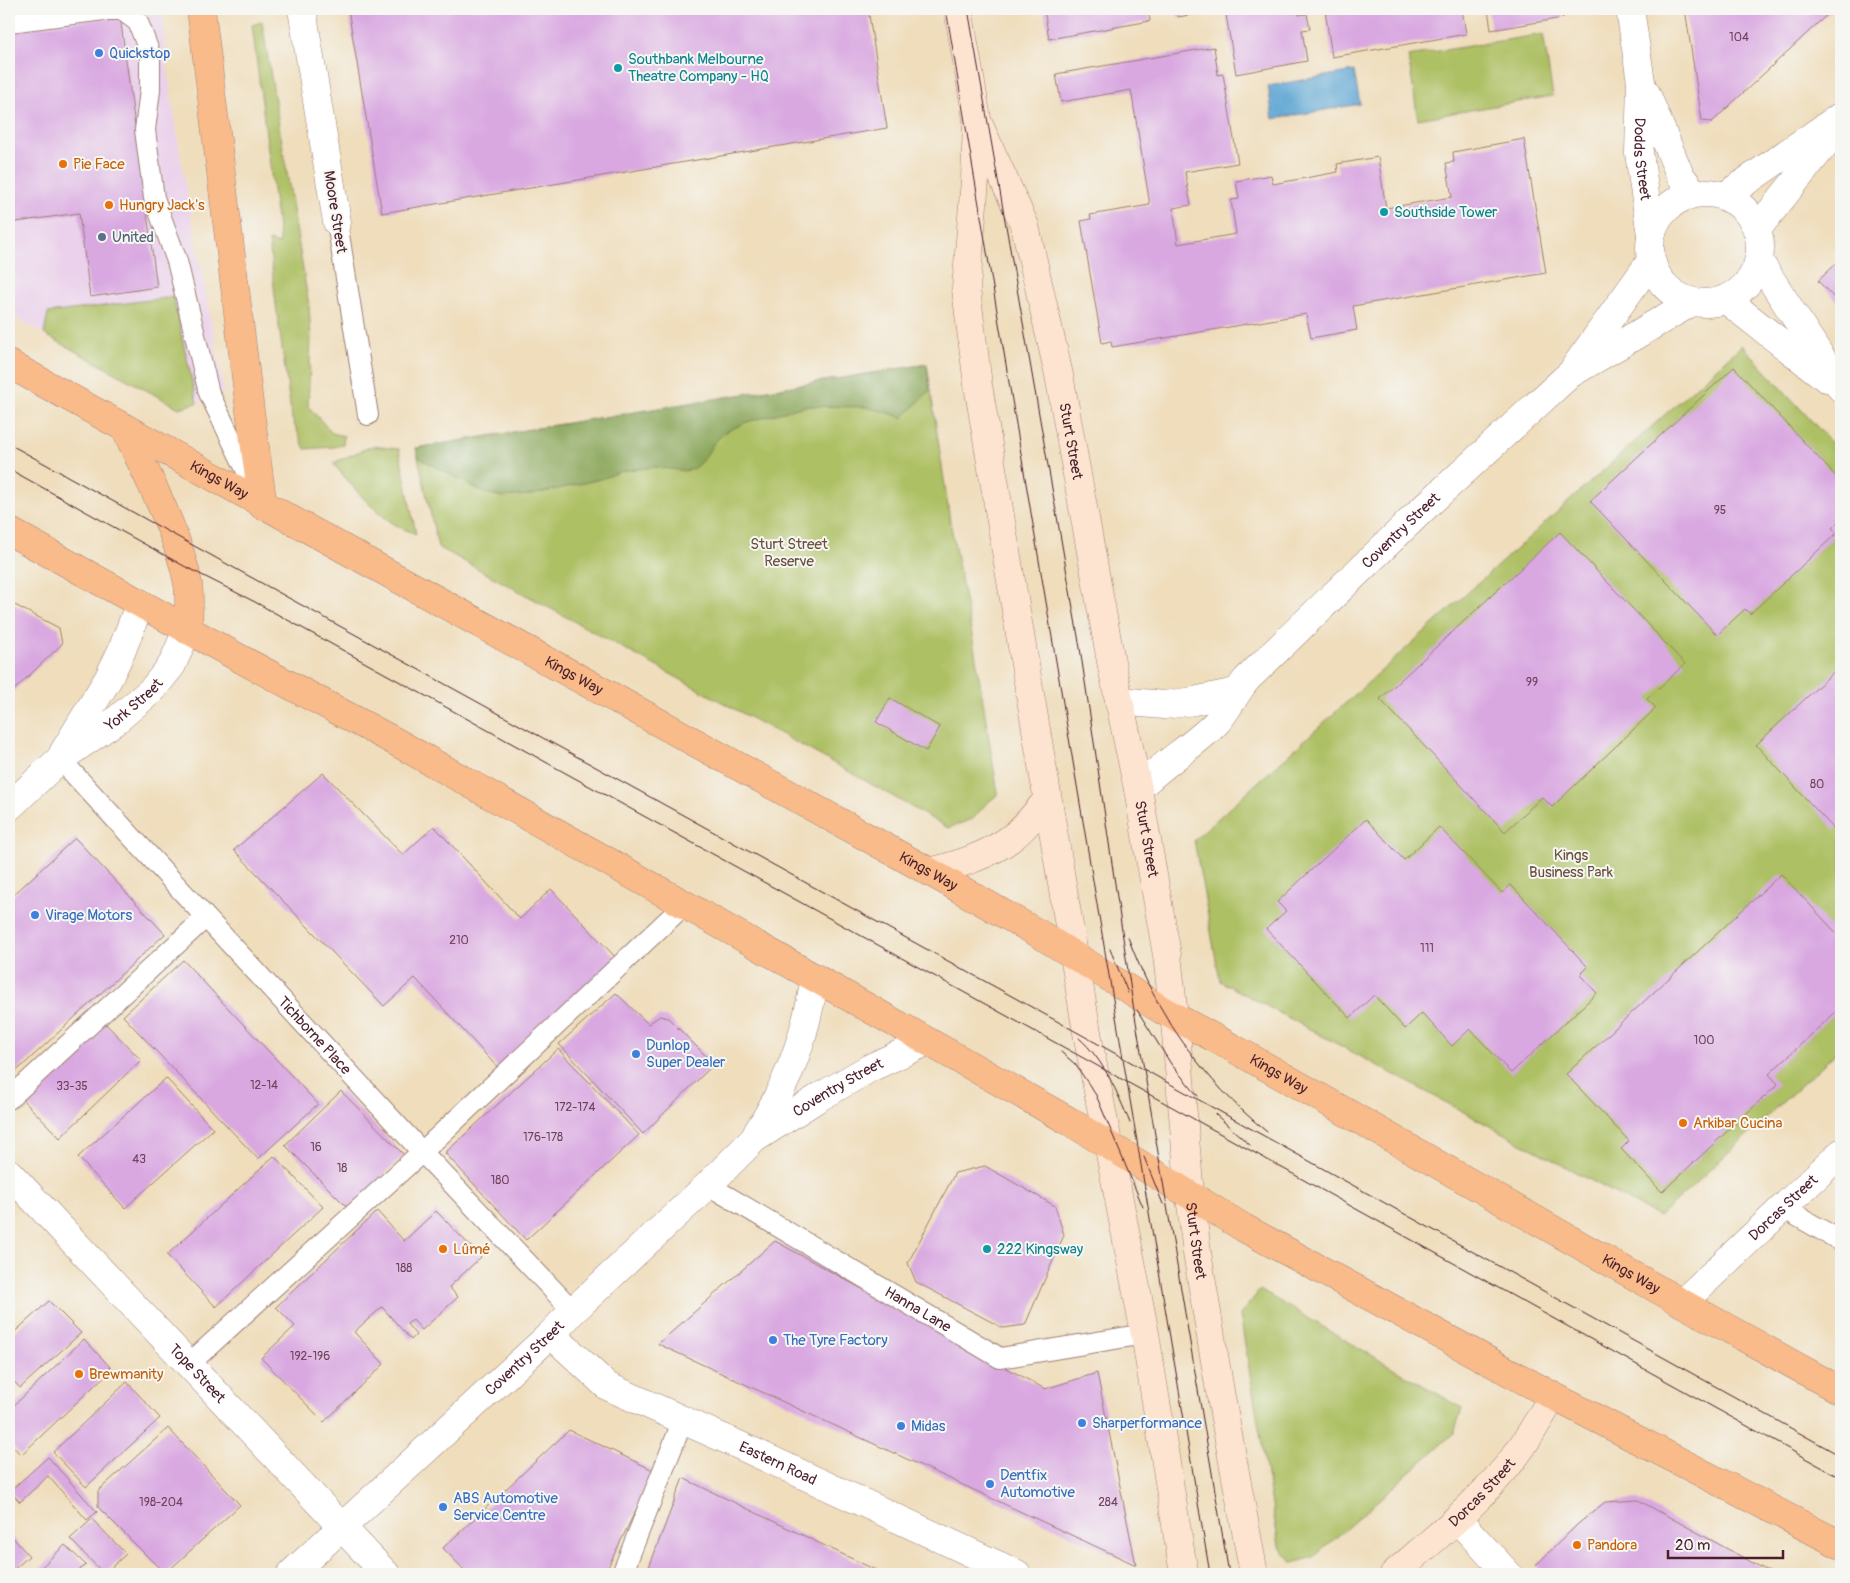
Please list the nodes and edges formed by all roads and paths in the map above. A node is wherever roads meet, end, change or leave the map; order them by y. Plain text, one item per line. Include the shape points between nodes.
1 (201, 9) edge
2 (302, 9) edge
3 (958, 9) edge
4 (1630, 9) edge
5 (9, 22) edge
6 (1641, 82) junction
7 (1841, 116) edge
8 (976, 119) junction
9 (1841, 124) edge
10 (1694, 194) junction
11 (1725, 196) junction
12 (337, 222) joint
13 (1758, 229) junction
14 (1651, 248) junction
15 (1759, 261) junction
16 (1725, 299) junction
17 (1692, 302) junction
18 (9, 364) edge
19 (1570, 374) junction
20 (1841, 389) edge
21 (368, 415) dead end
22 (125, 428) junction
23 (263, 506) junction
24 (9, 531) edge
25 (140, 603) junction
26 (187, 630) junction
27 (1236, 692) junction
28 (1119, 702) junction
29 (60, 759) junction
30 (1138, 789) junction
31 (1047, 800) junction
32 (9, 807) edge
33 (930, 872) junction
34 (684, 905) junction
35 (205, 918) junction
36 (1074, 955) junction
37 (815, 978) junction
38 (1174, 1016) junction
39 (926, 1042) junction
40 (9, 1099) edge
41 (754, 1139) junction
42 (1108, 1144) junction
43 (422, 1152) junction
44 (1841, 1153) edge
45 (9, 1173) edge
46 (708, 1185) junction
47 (1190, 1196) junction
48 (1783, 1208) junction
49 (1841, 1241) edge
50 (1682, 1303) junction
51 (572, 1311) junction
52 (551, 1334) junction
53 (1145, 1334) junction
54 (188, 1364) junction
55 (1841, 1391) edge
56 (1553, 1396) junction
57 (682, 1420) junction
58 (1457, 1519) junction
59 (342, 1527) junction
60 (1841, 1545) edge
61 (291, 1574) edge
62 (386, 1574) edge
63 (622, 1574) edge
64 (1017, 1574) edge
65 (1184, 1574) edge
66 (1254, 1574) edge
67 (1394, 1574) edge
68 (1508, 1574) edge

1 - 23 highway
2 - 12 street, Moore Street
3 - 8 street, Sturt Street
4 - 6 street, Dodds Street
5 - 23 lane via 104,10 122,10 138,22 150,54 145,130 154,198 177,261 209,393
6 - 10 street, Dodds Street via 1680,174
6 - 14 street, Dodds Street via 1639,153
7 - 11 street
8 - 28 street, Sturt Street via 1025,226 1059,375
8 - 31 street, Sturt Street via 975,180 966,289 978,385
9 - 13 street
10 - 11 street via 1710,192
10 - 14 street via 1679,198 1666,208 1657,220
11 - 13 street via 1739,204
12 - 21 lane, Moore Street
13 - 15 street
14 - 17 street via 1656,275 1665,287
14 - 19 street, Coventry Street
15 - 16 street via 1752,277 1740,291
15 - 20 street
16 - 17 street via 1709,303
16 - 20 street
17 - 19 street, Coventry Street
18 - 22 highway, Kings Way
19 - 27 street, Coventry Street via 1425,507
22 - 23 highway, Kings Way
22 - 26 highway via 180,550 190,608
23 - 33 highway, Kings Way
24 - 25 highway
25 - 26 highway
25 - 29 street, York Street via 122,650
26 - 29 street, York Street via 172,665 152,690 114,722
26 - 34 highway via 396,742
27 - 28 street via 1164,705
27 - 30 street, Coventry Street via 1214,725
28 - 30 street, Sturt Street
29 - 32 street, York Street
29 - 35 lane, Tichborne Place
30 - 38 street, Sturt Street via 1164,936
31 - 33 street via 999,846
31 - 36 street, Sturt Street
33 - 36 highway, Kings Way
34 - 37 highway
34 - 43 lane
35 - 40 lane
35 - 43 lane, Tichborne Place
36 - 38 highway, Kings Way
36 - 42 street, Sturt Street
37 - 39 highway
37 - 41 street, Coventry Street via 809,1016 797,1053 778,1098
38 - 47 street, Sturt Street
38 - 50 highway, Kings Way
39 - 41 street, Coventry Street via 870,1068
39 - 42 highway
41 - 46 street, Coventry Street
42 - 47 highway
42 - 53 street, Sturt Street
43 - 51 lane, Tichborne Place
43 - 54 lane
44 - 48 street, Dorcas Street
45 - 54 street, Tope Street
46 - 51 street, Coventry Street
46 - 53 lane, Hanna Lane via 1000,1358
47 - 56 highway
47 - 66 street, Sturt Street via 1221,1397
48 - 49 lane
48 - 50 street, Dorcas Street
50 - 55 highway, Kings Way
51 - 52 street, Coventry Street
52 - 57 street, Eastern Road via 607,1386
52 - 59 street, Coventry Street
53 - 65 street, Sturt Street
54 - 59 street, Tope Street
56 - 58 street, Dorcas Street via 1506,1468
56 - 60 highway
57 - 63 lane
57 - 64 street, Eastern Road
58 - 67 street, Dorcas Street
58 - 68 street
59 - 61 street, Coventry Street
59 - 62 street, Tope Street

